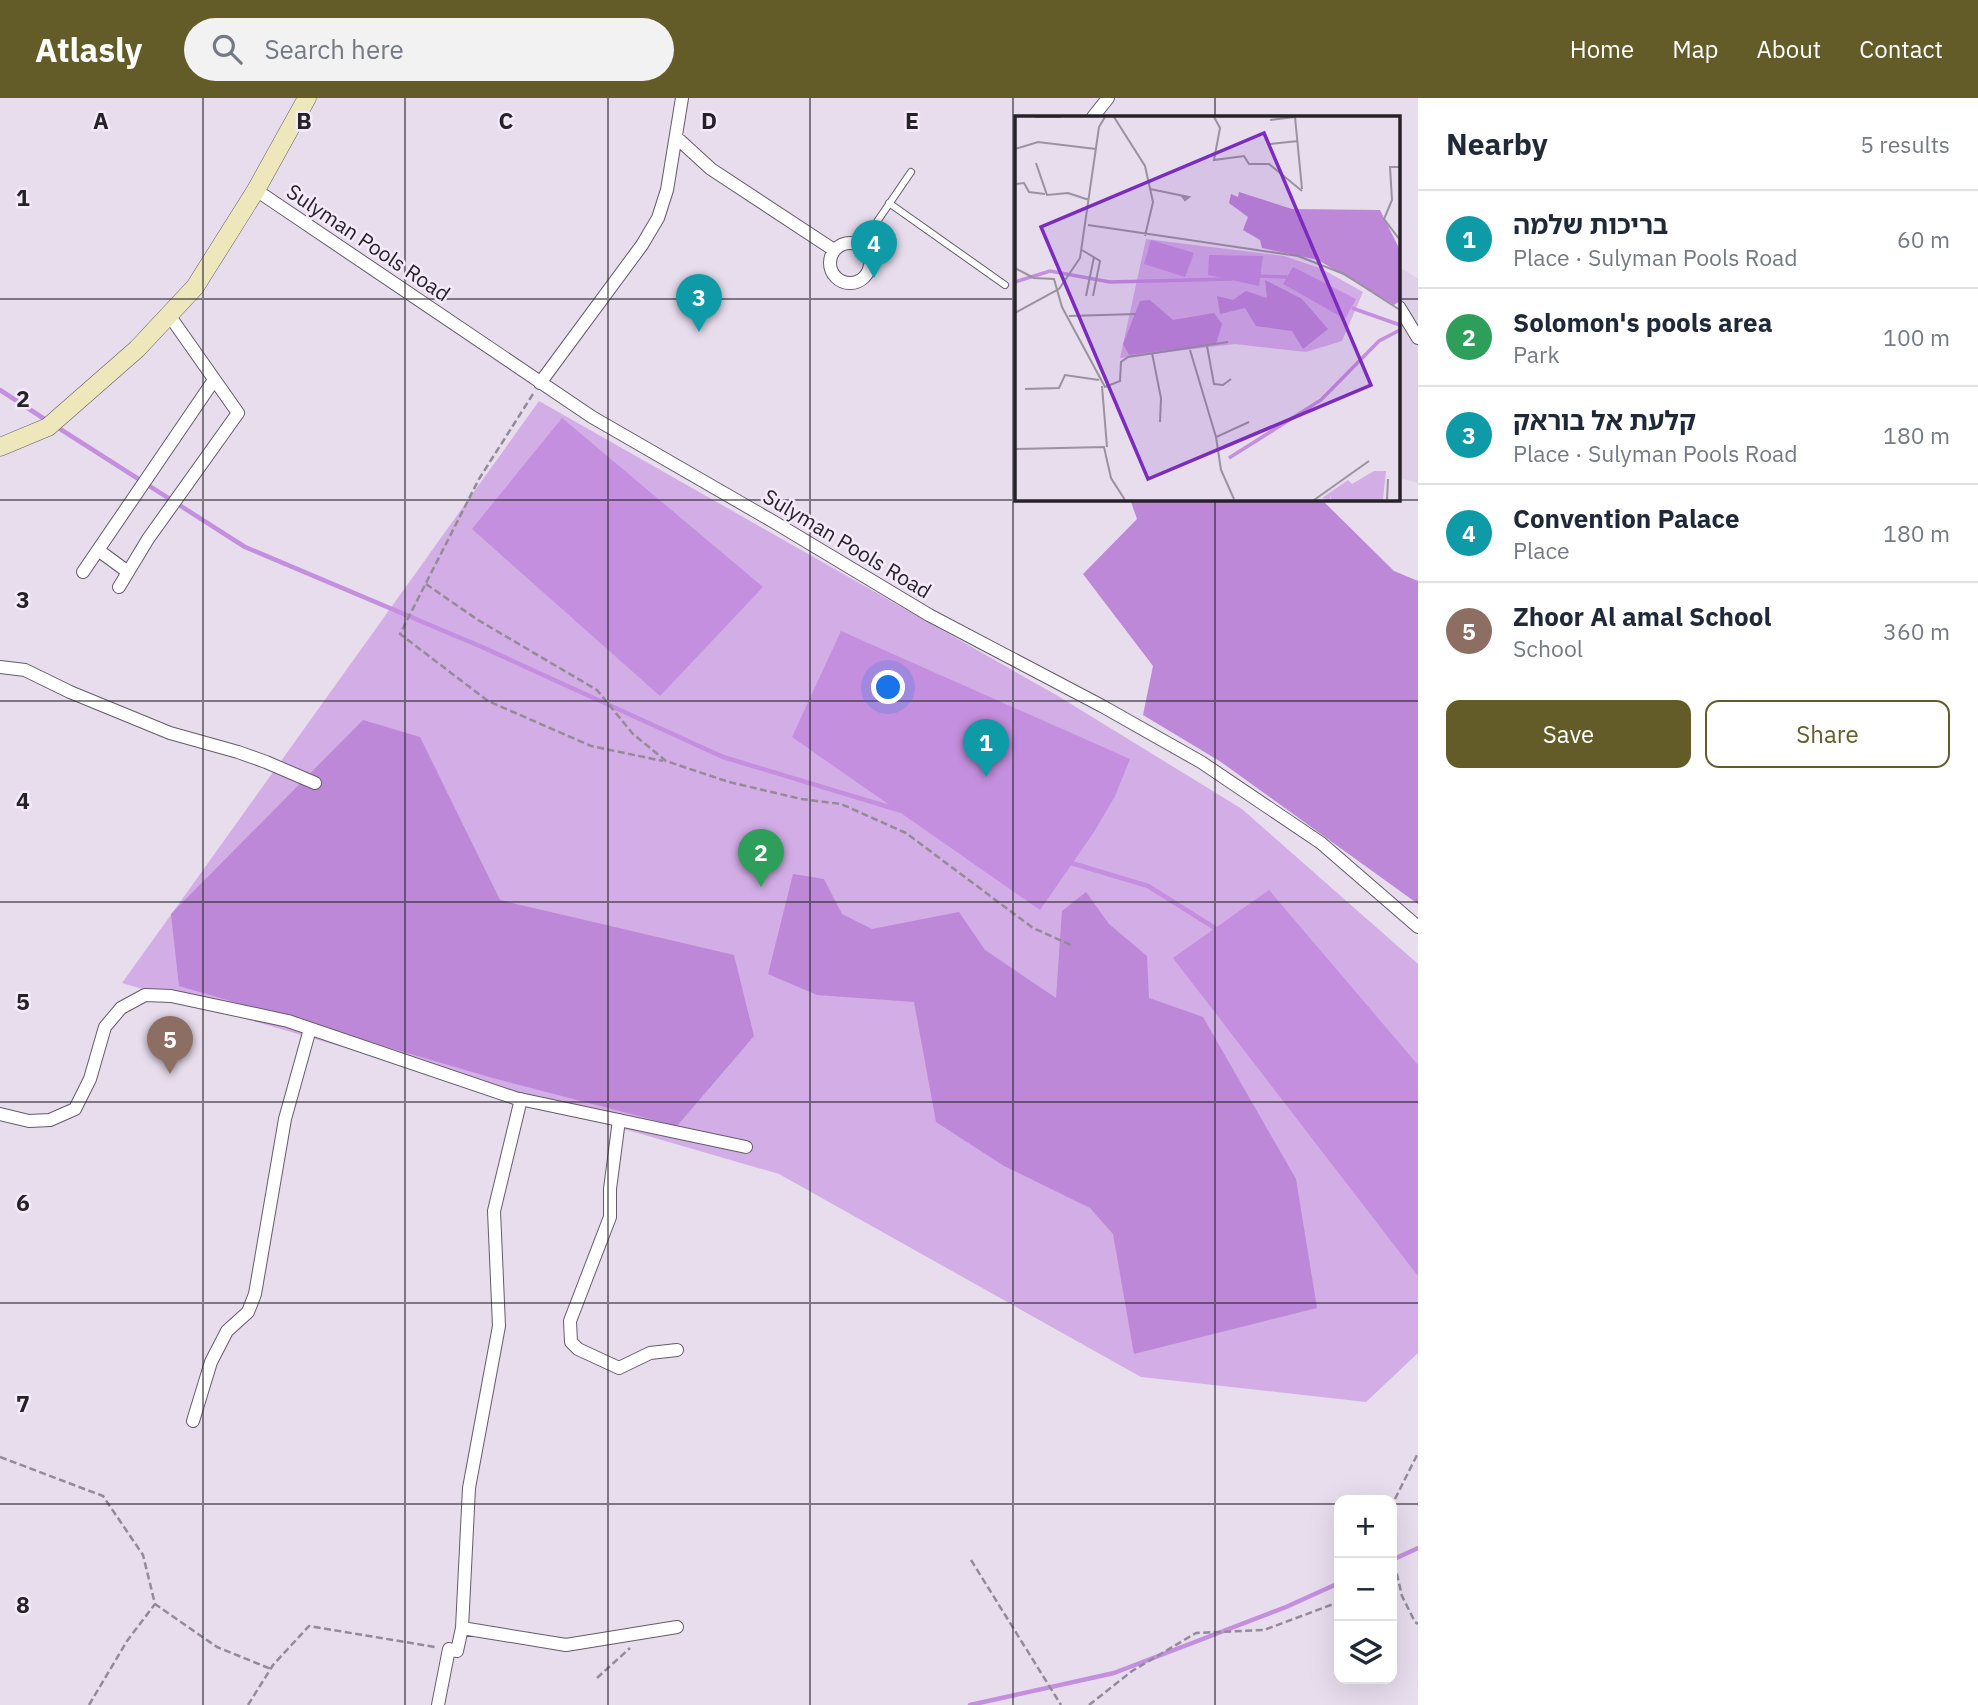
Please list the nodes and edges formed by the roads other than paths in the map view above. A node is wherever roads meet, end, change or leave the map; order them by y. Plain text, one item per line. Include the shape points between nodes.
1 (307, 98) edge
2 (682, 98) edge
3 (1108, 98) edge
4 (1094, 116) edge
5 (676, 137) junction
6 (911, 173) dead end
7 (256, 190) junction
8 (889, 204) junction
9 (861, 245) junction
10 (834, 250) junction
11 (1005, 285) dead end
12 (1400, 309) edge
13 (169, 315) junction
14 (1418, 338) edge
15 (214, 380) junction
16 (540, 383) junction
17 (0, 447) edge
18 (98, 550) junction
19 (83, 572) dead end
20 (128, 572) junction
21 (118, 587) dead end
22 (0, 667) edge
23 (315, 783) dead end
24 (1418, 927) edge
25 (310, 1029) junction
26 (521, 1099) junction
27 (0, 1114) edge
28 (619, 1120) junction
29 (746, 1147) dead end
30 (677, 1350) dead end
31 (193, 1421) dead end
32 (677, 1627) dead end
33 (462, 1628) junction
34 (438, 1705) edge

1 - 7 main road
2 - 5 street
3 - 4 street
5 - 10 street via 711,169
5 - 16 street via 658,218
6 - 8 lane
7 - 13 main road via 195,287
7 - 16 street, Sulyman Pools Road
8 - 9 lane
8 - 11 lane
9 - 10 street via 847,242
9 - 10 street via 871,268 864,278 852,283 840,280 831,270
12 - 14 street
13 - 15 street
13 - 17 main road via 48,427
15 - 18 street
15 - 20 street via 238,413
16 - 24 street, Sulyman Pools Road via 929,615 1201,762 1321,842
18 - 19 street
18 - 20 street
20 - 21 street
22 - 23 street via 25,670 170,733 238,752
25 - 26 street
25 - 27 street via 171,996 145,995 121,1008 105,1027 90,1079 75,1108 50,1120
25 - 31 street via 285,1119 255,1294 248,1312 227,1331 211,1362
26 - 28 street
26 - 33 street via 494,1211 499,1326 469,1488
28 - 29 street
28 - 30 street via 610,1217 570,1321 571,1342 619,1368 650,1353
32 - 33 street via 566,1645
33 - 34 street via 457,1651 449,1649

